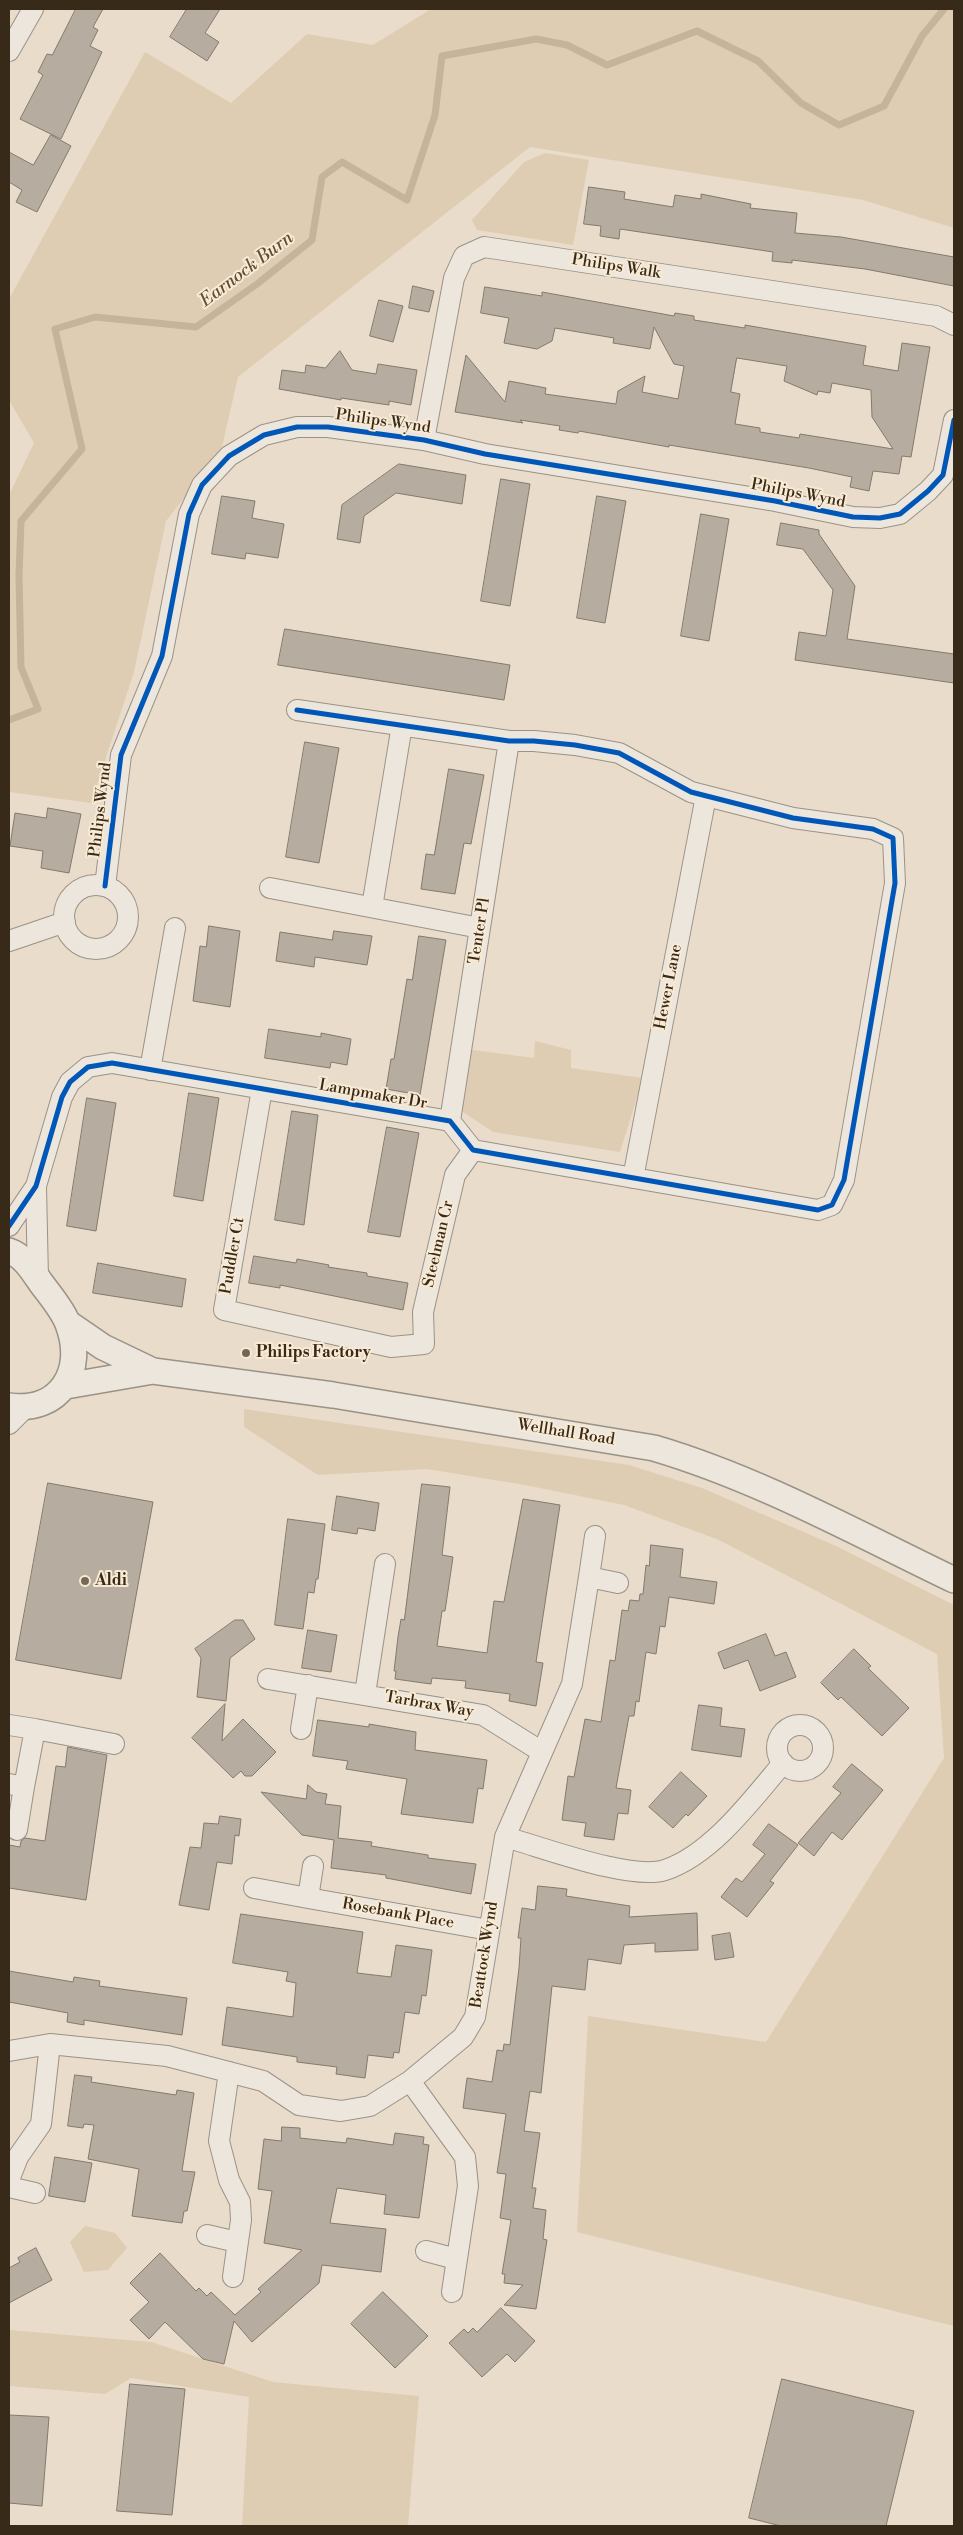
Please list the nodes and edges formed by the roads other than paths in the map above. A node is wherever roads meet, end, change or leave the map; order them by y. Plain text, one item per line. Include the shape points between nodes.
1 (33, 9) edge
2 (9, 51) edge
3 (954, 325) edge
4 (954, 420) edge
5 (424, 440) junction
6 (297, 710) dead end
7 (402, 725) junction
8 (509, 741) junction
9 (706, 796) junction
10 (105, 886) junction
11 (270, 888) dead end
12 (372, 907) junction
13 (64, 922) junction
14 (176, 928) dead end
15 (480, 928) junction
16 (9, 941) edge
17 (150, 1070) junction
18 (262, 1089) junction
19 (450, 1121) junction
20 (472, 1150) junction
21 (633, 1178) junction
22 (36, 1186) junction
23 (9, 1226) edge
24 (9, 1251) edge
25 (38, 1280) junction
26 (68, 1323) junction
27 (424, 1344) joint
28 (154, 1371) junction
29 (66, 1386) junction
30 (14, 1413) edge
31 (595, 1536) dead end
32 (385, 1564) dead end
33 (589, 1577) junction
34 (954, 1580) edge
35 (618, 1583) dead end
36 (268, 1679) dead end
37 (308, 1685) junction
38 (364, 1694) junction
39 (9, 1725) edge
40 (302, 1728) dead end
41 (35, 1729) junction
42 (114, 1744) dead end
43 (542, 1752) junction
44 (783, 1763) dead end
45 (16, 1786) edge
46 (17, 1830) dead end
47 (505, 1837) junction
48 (314, 1866) dead end
49 (254, 1888) dead end
50 (308, 1898) junction
51 (489, 1930) junction
52 (50, 2044) junction
53 (9, 2051) edge
54 (229, 2072) junction
55 (410, 2082) junction
56 (9, 2180) edge
57 (9, 2187) edge
58 (35, 2194) dead end
59 (207, 2235) dead end
60 (237, 2242) junction
61 (426, 2251) dead end
62 (456, 2259) junction
63 (233, 2278) dead end
64 (452, 2292) dead end

1 - 2 street
3 - 5 street, Philips Walk via 936,316 484,247 464,256 454,278
4 - 5 street, Philips Wynd via 943,475 928,492 900,514 880,518 853,518 775,501 485,454
5 - 10 street, Philips Wynd via 328,427 297,427 264,435 229,456 202,485 189,514 162,656 121,755
6 - 7 street
7 - 8 street
7 - 12 street
8 - 9 street via 575,745 619,753 691,792
8 - 15 street, Tenter Pl
9 - 21 street, Hewer Lane
9 - 21 street via 793,818 873,829 893,838 895,883 844,1180 832,1205 818,1210
10 - 13 street via 94,885 75,893 65,911
10 - 13 street via 122,897 127,907 127,928 114,944 104,948 83,946 71,936
11 - 12 street
12 - 15 street
13 - 16 street
14 - 17 street
15 - 19 street, Tenter Pl
17 - 18 street, Lampmaker Dr
17 - 22 street, Lampmaker Dr via 104,1064 88,1067 70,1082 62,1097
18 - 19 street, Lampmaker Dr
18 - 27 street, Puddler Ct via 224,1310 391,1347
19 - 20 street
20 - 21 street
20 - 27 street, Steelman Cr via 455,1175 423,1312
22 - 23 street, Lampmaker Dr
22 - 25 street, Lampmaker Dr
24 - 25 street, Wellhall Road via 17,1253
25 - 26 street, Wellhall Road
26 - 28 street, Wellhall Road via 103,1347
26 - 29 street, Wellhall Road via 75,1348
28 - 29 street, Wellhall Road
28 - 34 street, Wellhall Road via 333,1395 654,1448 705,1463 758,1486
29 - 30 street, Wellhall Road via 55,1396
31 - 33 street, Beattock Wynd
32 - 38 street, Tarbrax Way
33 - 35 street
33 - 43 street, Beattock Wynd via 572,1684
36 - 37 street, Tarbrax Way
37 - 38 street, Tarbrax Way
37 - 40 street
38 - 43 street, Tarbrax Way via 483,1714
39 - 41 street
41 - 42 street
41 - 45 street
43 - 47 street, Beattock Wynd
44 - 47 street via 717,1837 692,1857 663,1870 622,1871
45 - 46 street
47 - 51 street, Beattock Wynd
48 - 50 street
49 - 50 street, Rosebank Place
50 - 51 street, Rosebank Place
51 - 55 street, Beattock Wynd via 475,2017 463,2038
52 - 53 street, Beattock Wynd
52 - 54 street, Beattock Wynd via 167,2056
52 - 56 street via 40,2124 18,2157
54 - 55 street, Beattock Wynd via 263,2081 299,2105 342,2111 370,2106
54 - 60 street via 219,2141 229,2180 240,2202
55 - 62 street via 465,2157 468,2186
57 - 58 street
59 - 60 street
60 - 63 street
61 - 62 street
62 - 64 street

